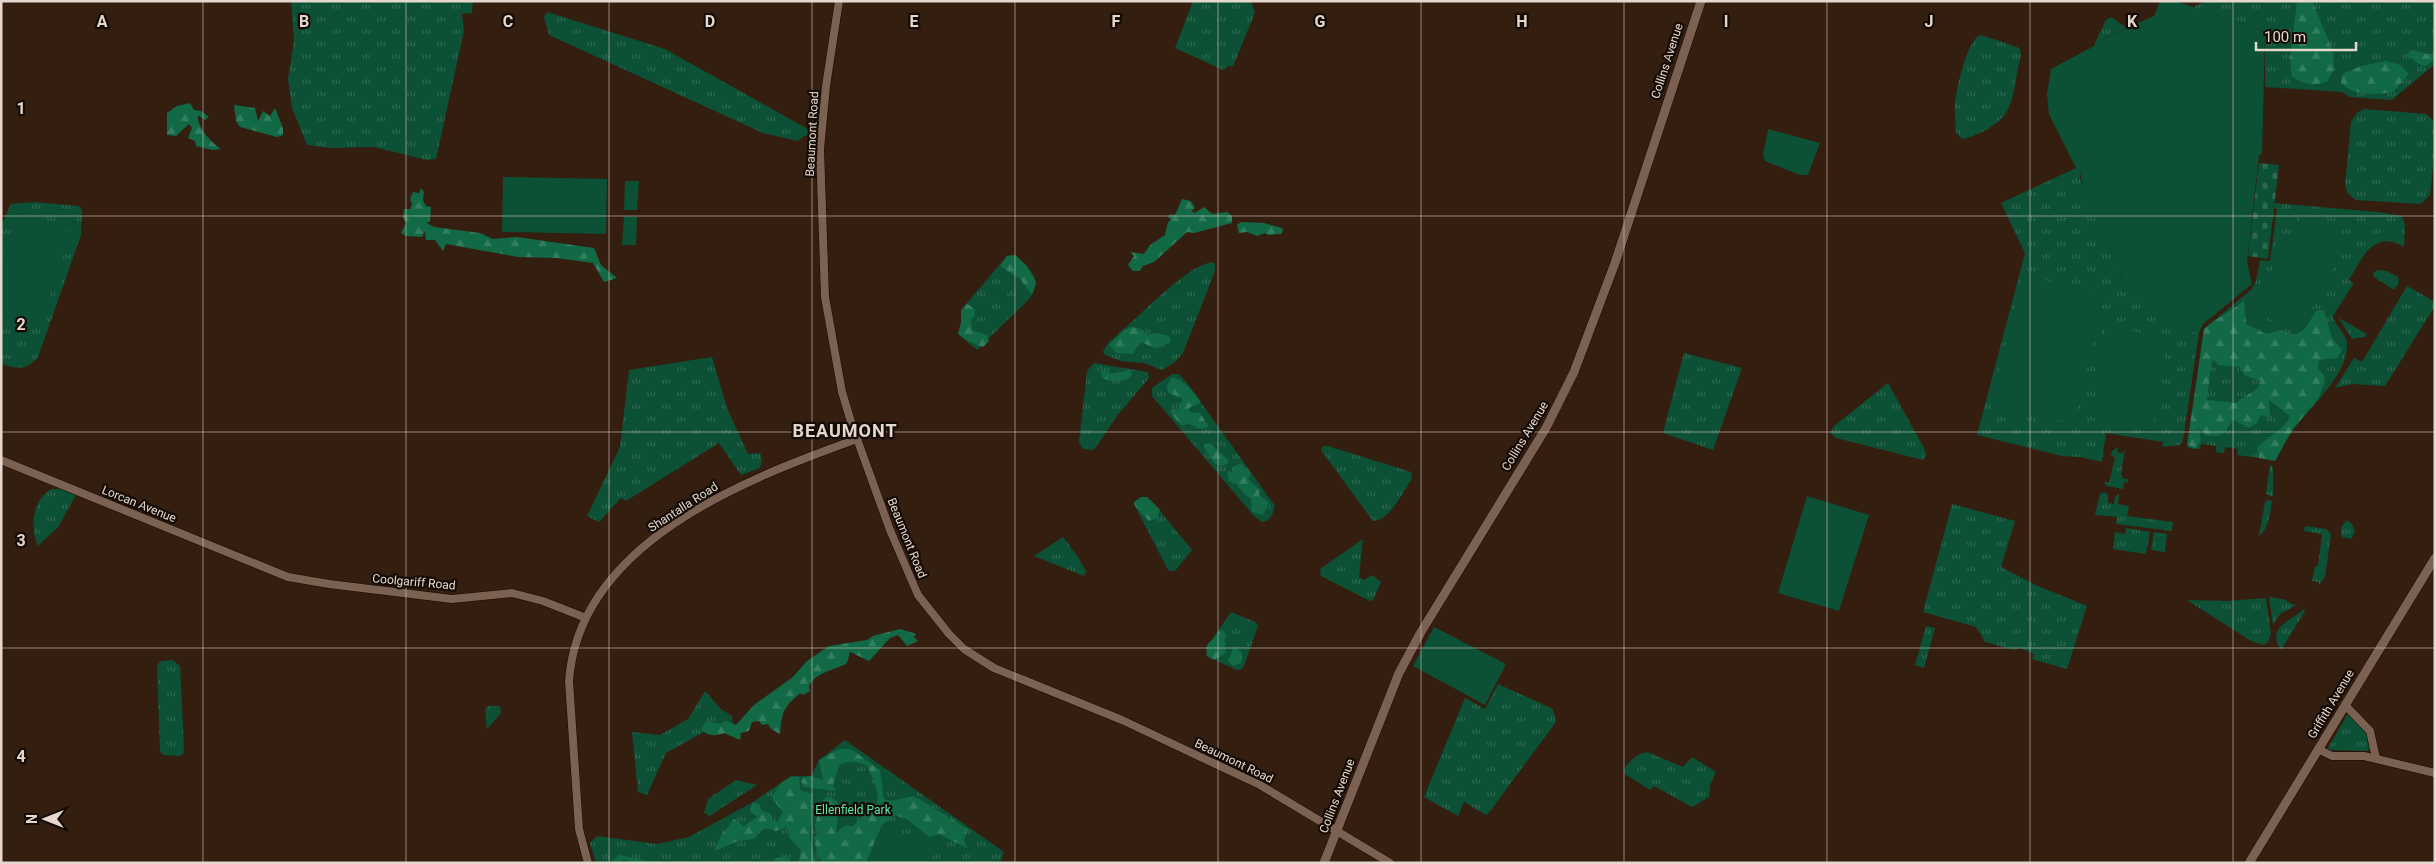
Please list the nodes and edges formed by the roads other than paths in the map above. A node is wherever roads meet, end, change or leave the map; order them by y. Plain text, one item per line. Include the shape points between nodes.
1 (839, 1) edge
2 (1701, 1) edge
3 (857, 438) junction
4 (1, 460) edge
5 (2435, 558) edge
6 (268, 569) joint
7 (586, 618) junction
8 (2345, 705) junction
9 (2318, 749) junction
10 (2376, 758) junction
11 (2435, 773) edge
12 (1337, 830) junction
13 (588, 863) edge
14 (1324, 863) edge
15 (1390, 863) edge
16 (2250, 863) edge

1 - 3 street, Beaumont Road via 820,149 823,259 831,336 842,392
2 - 12 main road, Collins Avenue via 1615,263 1574,372 1546,428 1399,673
3 - 7 street, Shantalla Road via 767,473 682,518 619,572
3 - 12 street, Beaumont Road via 890,530 918,594 938,622 964,649 994,668 1122,720 1260,785
4 - 6 street, Lorcan Avenue
5 - 8 main road, Griffith Avenue
6 - 7 street, Coolgariff Road via 305,581 416,596 452,599 512,593
7 - 13 street, Shantalla Road via 574,650 568,692 573,718 580,829
8 - 9 main road, Griffith Avenue
8 - 10 street via 2370,732
9 - 10 street via 2332,756
9 - 16 main road, Griffith Avenue
10 - 11 street
12 - 14 main road, Collins Avenue
12 - 15 street, Beaumont Road

